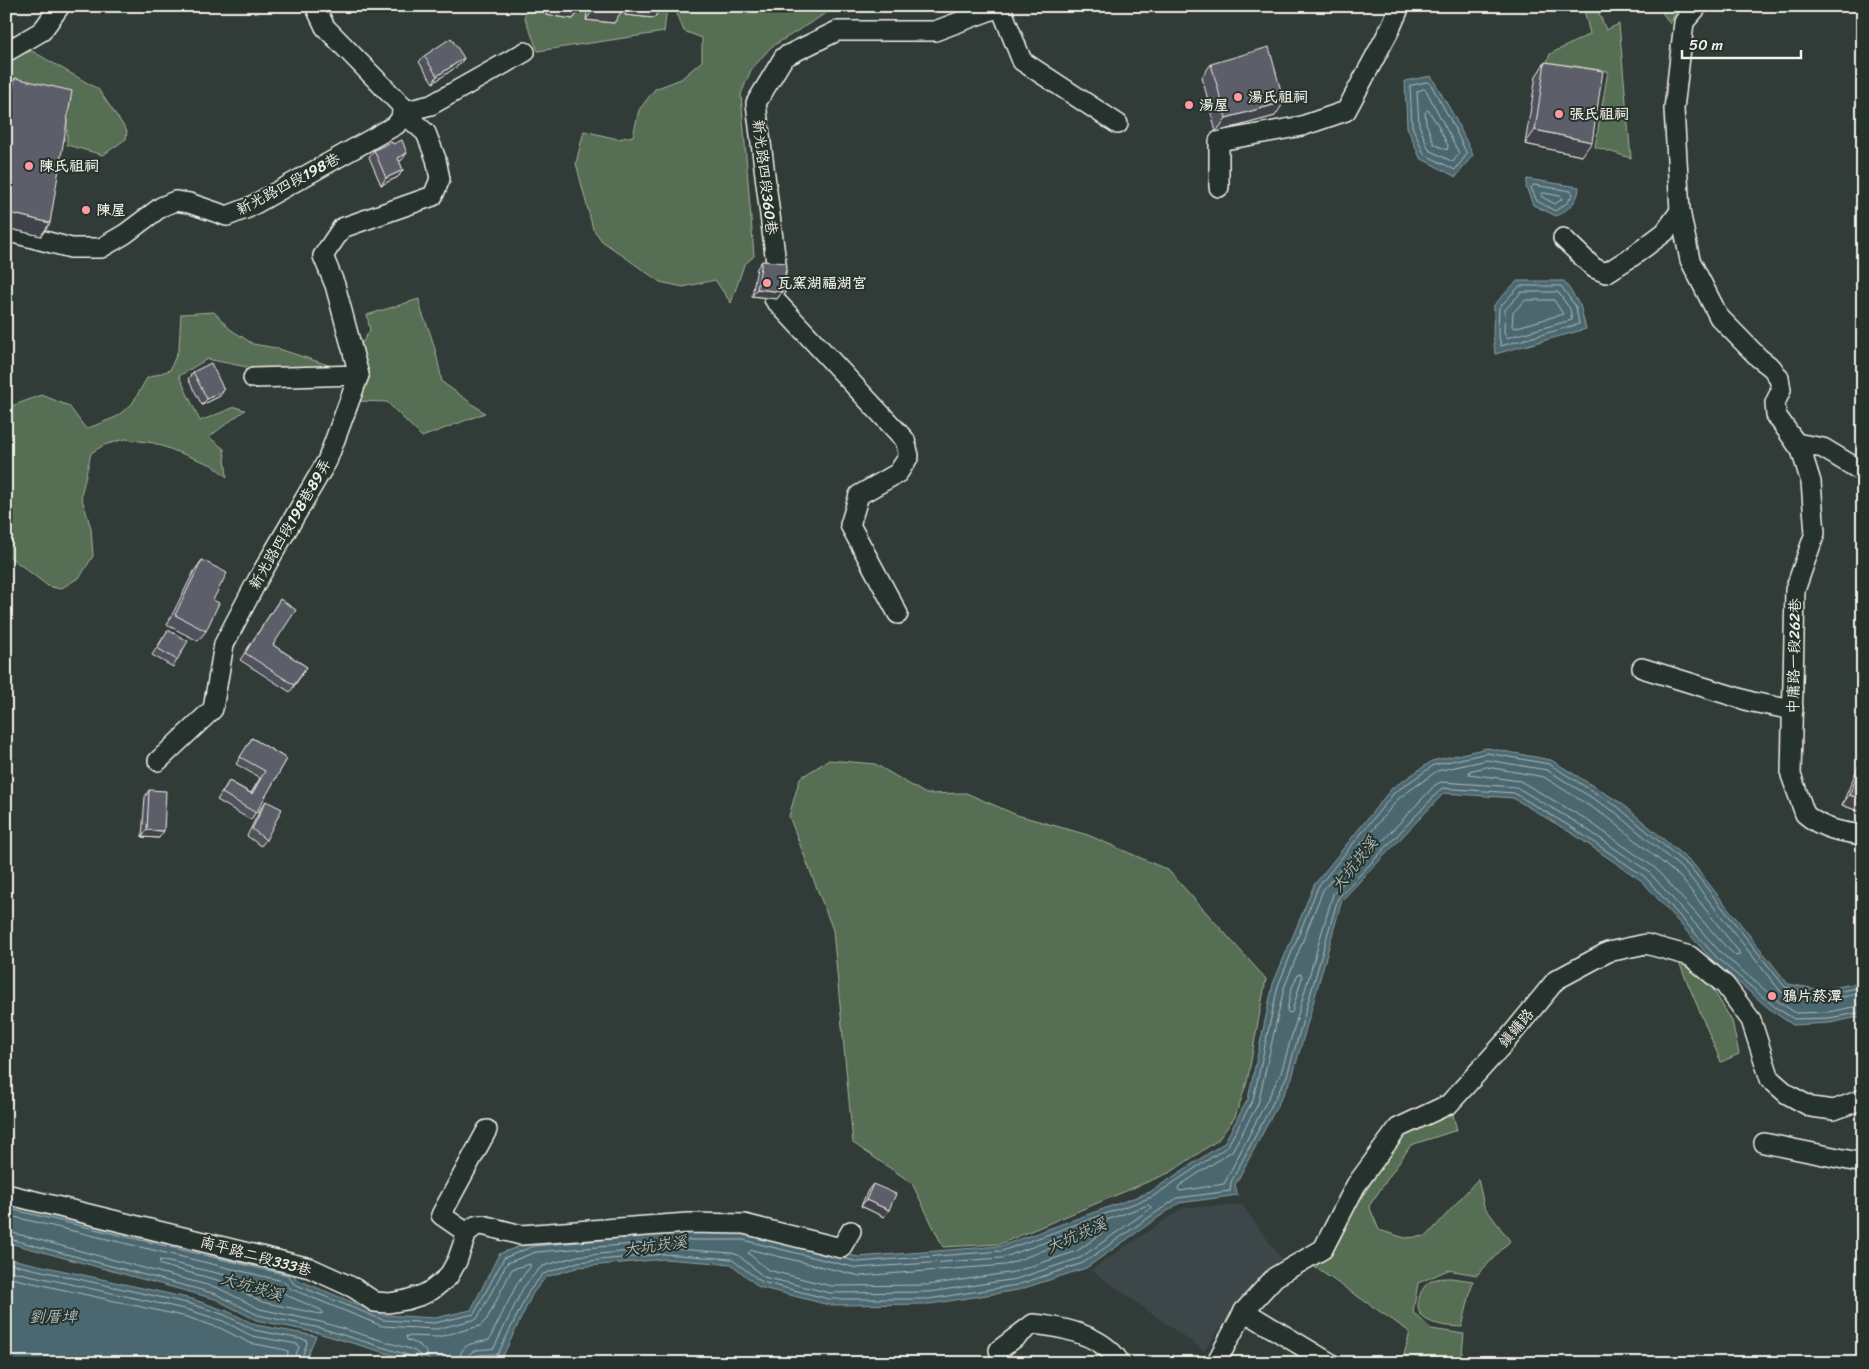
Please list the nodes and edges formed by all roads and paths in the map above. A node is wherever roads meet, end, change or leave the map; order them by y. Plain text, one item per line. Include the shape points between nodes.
1 (60, 6) edge
2 (315, 6) edge
3 (1400, 6) edge
4 (1698, 6) edge
5 (1001, 7) edge
6 (6, 52) edge
7 (525, 52) dead end
8 (402, 112) junction
9 (1118, 124) dead end
10 (1219, 187) dead end
11 (1680, 211) junction
12 (6, 231) edge
13 (1563, 238) dead end
14 (359, 375) junction
15 (253, 378) dead end
16 (1796, 443) junction
17 (1863, 472) edge
18 (898, 614) dead end
19 (1642, 668) dead end
20 (1793, 710) junction
21 (158, 761) dead end
22 (1863, 835) edge
23 (1863, 1099) edge
24 (487, 1130) dead end
25 (1764, 1143) dead end
26 (1863, 1163) edge
27 (6, 1194) edge
28 (851, 1231) dead end
29 (468, 1232) junction
30 (1244, 1311) junction
31 (999, 1350) dead end
32 (1120, 1363) edge
33 (1216, 1363) edge
34 (1330, 1363) edge

1 - 6 street via 42,31
2 - 8 street via 324,27 403,107
3 - 10 street via 1346,111 1302,126 1218,141
4 - 11 street, 中庸路一段262巷 via 1684,22 1674,109
5 - 9 street via 1022,61
5 - 18 street, 新光路四段360巷 via 935,31 837,31 784,57 756,104 776,263 774,299 905,440 909,456 898,473 859,495 850,525
7 - 8 street via 431,105
8 - 12 street, 新光路四段198巷 via 396,125 248,208 227,216 175,201 101,248 71,248
8 - 14 street via 426,133 436,159 440,179 433,196 342,228 324,256
11 - 13 street via 1665,232 1606,273 1594,268
11 - 16 street, 中庸路一段262巷 via 1690,260 1719,317 1780,378 1776,416
14 - 15 street
14 - 21 street, 新光路四段198巷89弄 via 327,461 224,644 213,709
16 - 17 street via 1823,448
16 - 20 street, 中庸路一段262巷 via 1811,482 1815,532 1796,590
19 - 20 street via 1752,702
20 - 22 street, 中庸路一段262巷 via 1791,775 1805,814 1836,832
23 - 30 street, 鎮鏞路 via 1834,1110 1811,1108 1787,1094 1770,1078 1751,1020 1725,985 1690,956 1646,944 1608,952 1556,980 1449,1104 1398,1128 1356,1185 1323,1249 1275,1278
24 - 29 street via 441,1215
25 - 26 street
27 - 29 street, 南平路二段333巷 via 310,1268 354,1288 375,1302 406,1300 432,1290 448,1277
28 - 29 street via 841,1248 744,1224 688,1224 521,1235 482,1225
30 - 33 street, 鎮鏞路
30 - 34 street
31 - 32 street via 1033,1324 1058,1326 1101,1343

